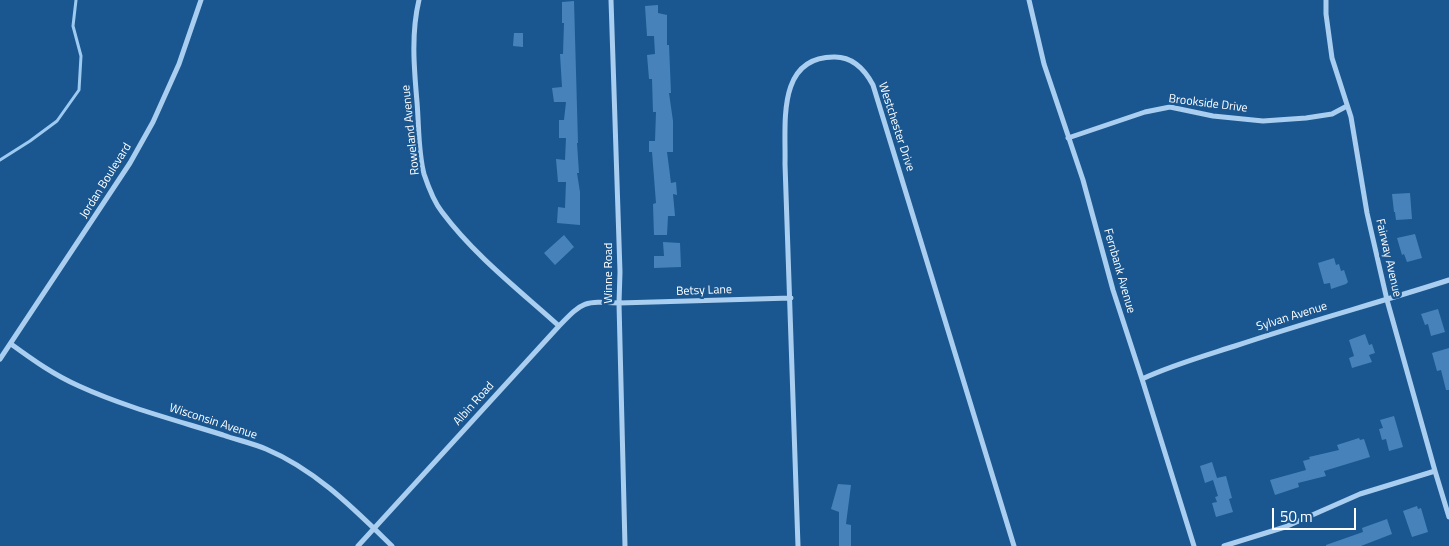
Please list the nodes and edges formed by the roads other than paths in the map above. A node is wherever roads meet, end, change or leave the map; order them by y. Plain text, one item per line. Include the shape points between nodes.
1 (201, 0) edge
2 (419, 0) edge
3 (611, 0) edge
4 (1028, 0) edge
5 (1326, 0) edge
6 (1347, 106) junction
7 (1068, 138) junction
8 (1449, 280) edge
9 (791, 298) junction
10 (1387, 300) junction
11 (619, 303) junction
12 (559, 326) junction
13 (11, 344) junction
14 (0, 359) edge
15 (1142, 379) junction
16 (1434, 471) junction
17 (1449, 517) edge
18 (374, 528) junction
19 (358, 546) edge
20 (392, 546) edge
21 (625, 546) edge
22 (798, 546) edge
23 (1014, 546) edge
24 (1194, 546) edge
25 (1224, 546) edge

1 - 13 street, Jordan Boulevard via 179,64 140,147
2 - 12 street, Roweland Avenue via 414,66 420,146 428,186 441,211 476,251
3 - 11 street, Winne Road
4 - 7 street, Fernbank Avenue
5 - 6 street, Fairway Avenue via 1332,58
6 - 7 street, Brookside Drive via 1332,114 1263,121 1170,107
6 - 10 street, Fairway Avenue
7 - 15 street, Fernbank Avenue via 1083,180 1112,290
8 - 10 street, Sylvan Avenue
9 - 11 street, Betsy Lane
9 - 22 street, Westchester Drive
9 - 23 street, Westchester Drive via 785,164 788,95 793,79 805,65 824,57 842,57 861,67 873,85
10 - 15 street, Sylvan Avenue via 1288,328 1162,369
10 - 16 street, Fairway Avenue
11 - 12 street, Albin Road via 583,304
11 - 21 street, Winne Road
12 - 18 street, Albin Road
13 - 14 street, Jordan Boulevard
13 - 18 street, Wisconsin Avenue via 44,368 78,386 266,449 320,480
15 - 24 street, Fernbank Avenue
16 - 17 street, Fairway Avenue
16 - 25 street via 1360,494 1285,527
18 - 19 street, Albin Road
18 - 20 street, Wisconsin Avenue

